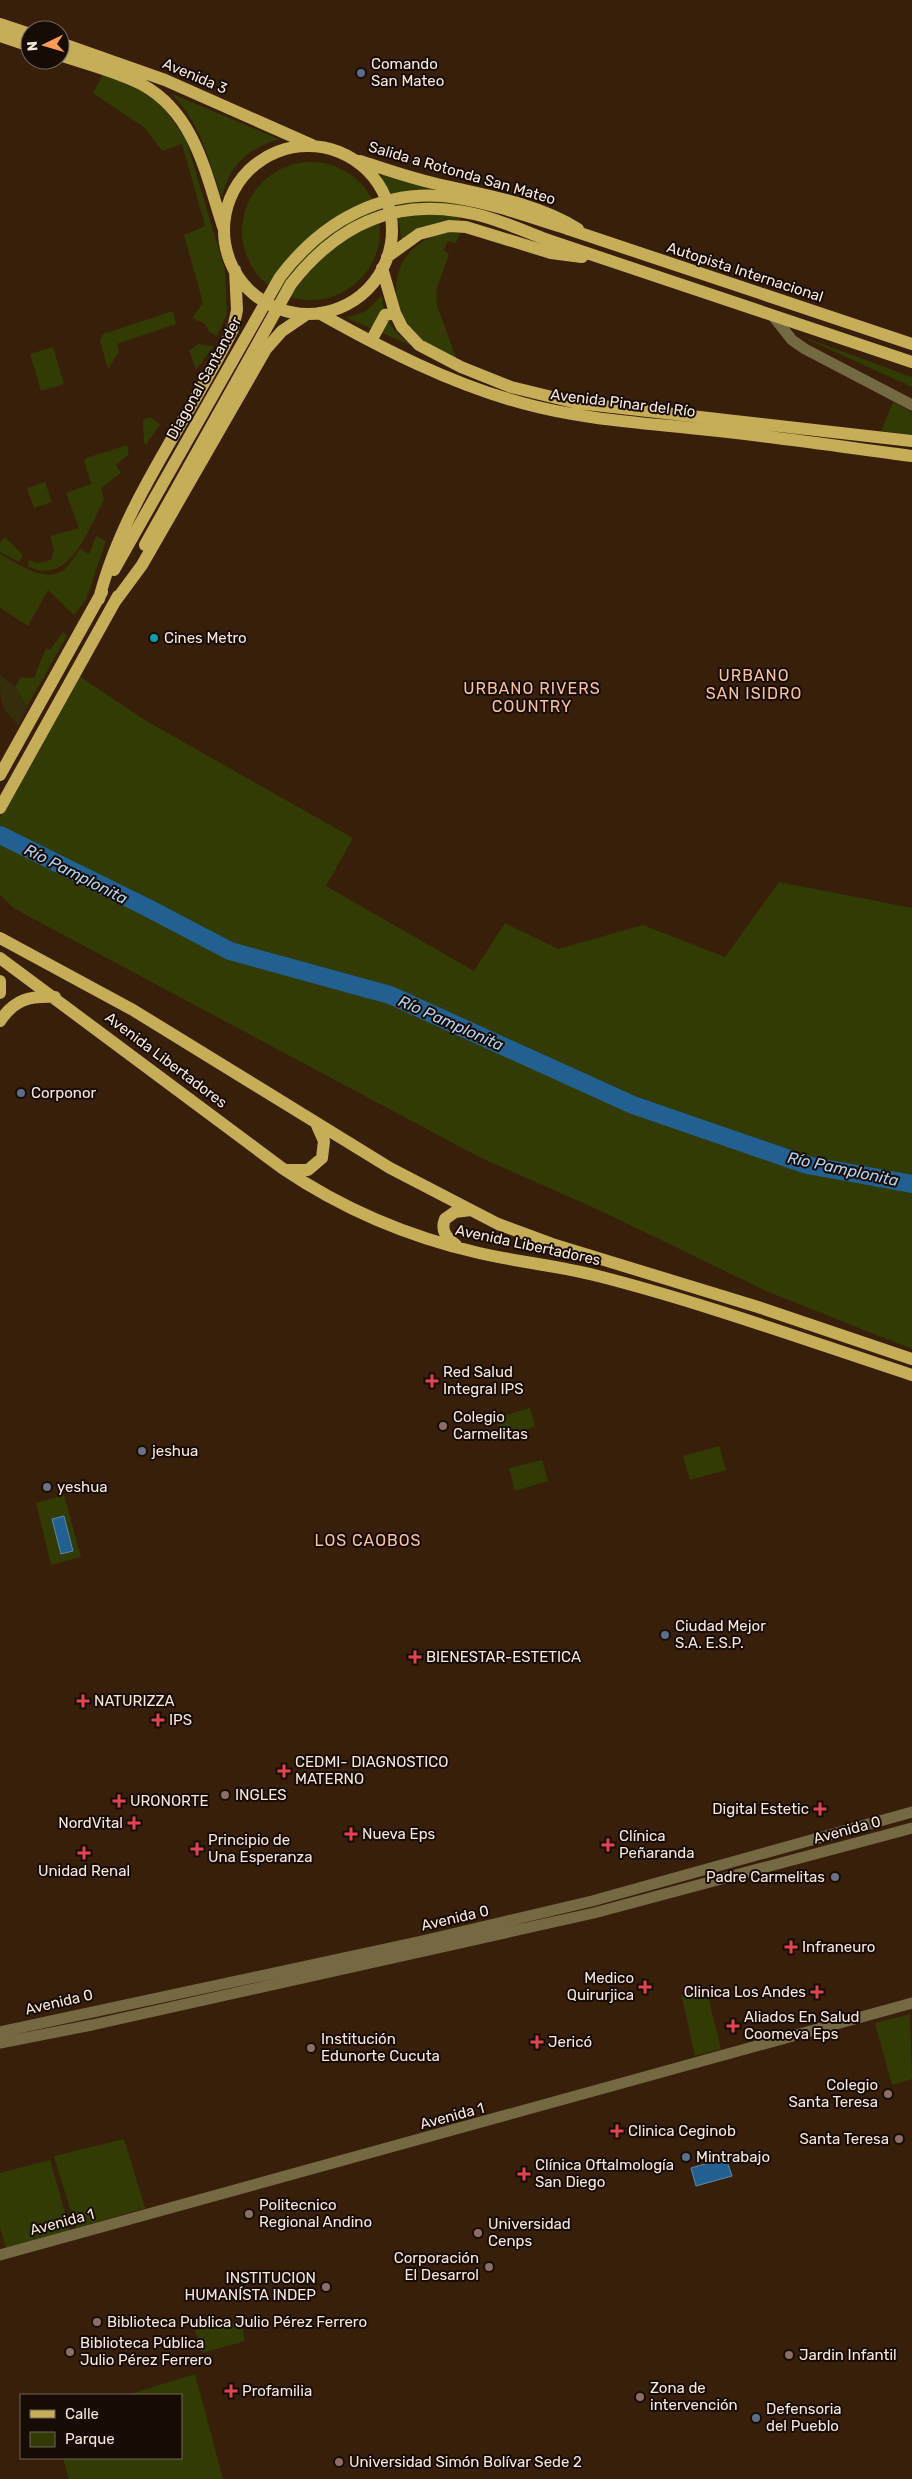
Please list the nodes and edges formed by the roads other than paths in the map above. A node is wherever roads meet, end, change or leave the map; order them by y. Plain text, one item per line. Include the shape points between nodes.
1 (0, 24) edge
2 (20, 31) edge
3 (0, 36) edge
4 (20, 43) edge
5 (70, 47) edge
6 (70, 58) edge
7 (314, 146) junction
8 (351, 158) junction
9 (568, 229) joint
10 (225, 234) junction
11 (588, 236) junction
12 (608, 260) junction
13 (385, 263) junction
14 (235, 270) junction
15 (395, 313) junction
16 (312, 314) junction
17 (773, 316) junction
18 (371, 341) junction
19 (912, 344) edge
20 (912, 362) edge
21 (912, 405) edge
22 (912, 441) edge
23 (912, 456) edge
24 (99, 598) junction
25 (114, 603) junction
26 (0, 775) edge
27 (0, 808) edge
28 (0, 938) edge
29 (0, 958) edge
30 (0, 981) edge
31 (0, 992) edge
32 (55, 997) junction
33 (0, 1021) edge
34 (315, 1121) junction
35 (282, 1168) junction
36 (471, 1210) junction
37 (459, 1247) junction
38 (912, 1359) edge
39 (912, 1375) edge
40 (912, 1812) edge
41 (912, 1828) edge
42 (912, 2003) edge
43 (0, 2032) edge
44 (0, 2043) edge
45 (0, 2255) edge

1 - 2 main road
3 - 4 main road
5 - 7 main road, Avenida 3 via 165,80
6 - 10 main road, Avenida 3 via 135,81 157,94 179,114 197,150
7 - 8 main road via 332,149
7 - 10 main road via 294,147 275,153 250,170 237,186 229,204
8 - 11 main road, Salida a Rotonda San Mateo via 559,217
8 - 13 main road via 373,176 386,198 392,232
9 - 11 main road, Autopista Internacional
9 - 24 main road, Diagonal Santander, bridge via 485,204 432,196 410,196 370,206 331,225 297,254 280,276
10 - 14 main road
11 - 19 main road, Autopista Internacional
12 - 13 main road via 551,253 466,227 449,226 419,234
12 - 17 main road
12 - 25 main road, Diagonal Santander, bridge via 457,210 413,210 373,219 335,238 291,284
13 - 15 main road, Avenida Pinar del Río
13 - 16 main road via 374,282 356,299 342,307
14 - 16 main road via 251,291 265,302 281,309
14 - 24 main road via 237,310 233,328 130,518 106,572
15 - 18 main road via 385,315
15 - 22 main road, Avenida Pinar del Río via 402,327 419,345 436,355 511,387 544,396 609,407
16 - 18 main road, Avenida Pinar del Río
16 - 25 main road via 282,332 266,349 142,565
17 - 20 main road
17 - 21 street via 792,340 805,349
18 - 23 main road, Avenida Pinar del Río via 464,384 548,410
24 - 26 main road, Diagonal Santander
25 - 27 main road, Diagonal Santander
28 - 34 main road, Avenida Libertadores via 133,1010
29 - 32 main road, Avenida Libertadores
30 - 31 main road
32 - 33 main road via 25,998 14,1004
32 - 35 main road, Avenida Libertadores
34 - 35 main road via 324,1141 322,1158 308,1170 299,1172
34 - 36 main road, Avenida Libertadores via 397,1172
35 - 37 main road, Avenida Libertadores via 354,1210
36 - 37 main road via 449,1215 443,1224 447,1237
36 - 38 main road, Avenida Libertadores via 543,1241 758,1307
37 - 39 main road, Avenida Libertadores via 597,1276
40 - 43 street, Avenida 0 via 582,1904
41 - 44 street, Avenida 0 via 594,1913
42 - 45 street, Avenida 1

